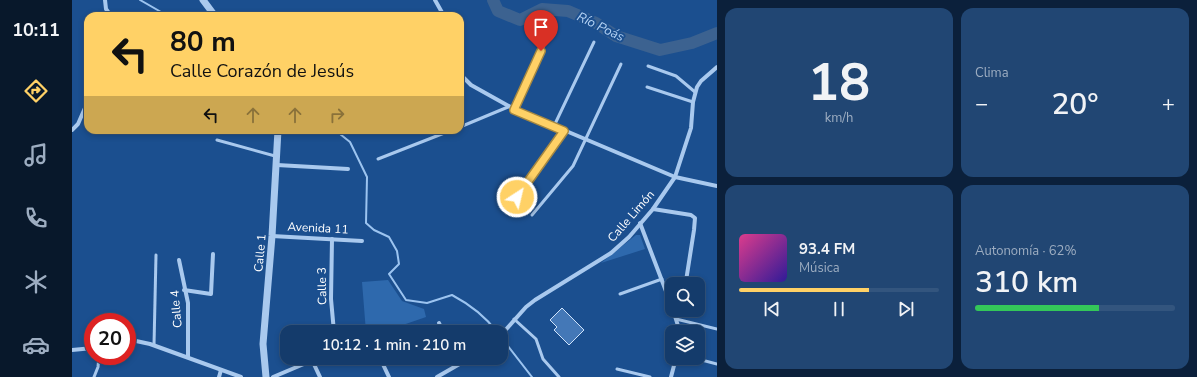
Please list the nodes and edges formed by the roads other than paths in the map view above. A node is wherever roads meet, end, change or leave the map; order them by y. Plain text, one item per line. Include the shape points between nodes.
1 (105, 0) edge
2 (203, 0) edge
3 (436, 0) edge
4 (108, 12) edge
5 (212, 12) edge
6 (442, 12) edge
7 (553, 26) dead end
8 (594, 42) dead end
9 (621, 64) dead end
10 (648, 66) dead end
11 (717, 67) edge
12 (464, 78) edge
13 (647, 87) dead end
14 (695, 92) junction
15 (693, 102) junction
16 (508, 106) junction
17 (84, 110) edge
18 (514, 110) junction
19 (464, 125) edge
20 (554, 126) junction
21 (72, 130) edge
22 (564, 131) junction
23 (278, 134) edge
24 (442, 134) edge
25 (586, 139) junction
26 (217, 140) dead end
27 (277, 157) junction
28 (378, 159) dead end
29 (277, 166) junction
30 (348, 169) dead end
31 (675, 177) junction
32 (717, 186) edge
33 (517, 197) dead end
34 (653, 209) junction
35 (532, 215) dead end
36 (640, 223) junction
37 (272, 236) junction
38 (332, 239) junction
39 (362, 241) dead end
40 (213, 254) dead end
41 (156, 255) dead end
42 (179, 260) dead end
43 (687, 277) edge
44 (662, 279) junction
45 (665, 287) edge
46 (184, 290) junction
47 (620, 294) dead end
48 (676, 318) joint
49 (514, 319) junction
50 (333, 325) edge
51 (678, 325) edge
52 (508, 326) edge
53 (717, 329) edge
54 (136, 341) edge
55 (154, 345) junction
56 (84, 349) edge
57 (72, 350) edge
58 (188, 357) junction
59 (705, 361) edge
60 (717, 364) edge
61 (98, 365) edge
62 (301, 365) edge
63 (314, 365) edge
64 (383, 365) edge
65 (457, 365) edge
66 (674, 365) edge
67 (617, 369) dead end
68 (221, 370) junction
69 (94, 377) edge
70 (219, 377) edge
71 (241, 377) edge
72 (266, 377) edge
73 (273, 377) edge
74 (320, 377) edge
75 (389, 377) edge
76 (437, 377) edge
77 (559, 377) edge
78 (650, 377) edge
79 (671, 377) edge

1 - 4 street
2 - 5 street
3 - 6 street
7 - 18 lane
8 - 20 lane
9 - 25 lane
10 - 14 lane via 676,76
11 - 14 street, Calle Limón via 701,81
12 - 16 street via 471,85
13 - 15 lane
14 - 15 street, Calle Limón
15 - 31 street, Calle Limón via 691,128
16 - 18 street
16 - 19 lane
17 - 21 street via 78,124
18 - 20 street
20 - 22 street
22 - 25 street
22 - 33 lane
23 - 27 street, Calle 1
24 - 28 lane
25 - 31 street
25 - 35 lane via 573,166
26 - 27 lane
27 - 29 street, Calle 1
29 - 30 street
29 - 37 street, Calle 1
31 - 32 street
31 - 34 street, Calle Limón
34 - 36 street, Calle Limón
34 - 43 street via 691,215 695,218
36 - 44 street
36 - 49 street, Calle Limón via 611,253 535,300
37 - 38 street, Avenida 11
37 - 72 street, Calle 1 via 263,344
38 - 39 street, Avenida 11
38 - 50 street, Calle 3
40 - 46 street via 211,294
41 - 55 lane
42 - 46 street, Calle 4
44 - 45 street
44 - 47 lane
46 - 58 street, Calle 4 via 188,303
48 - 51 street
48 - 53 lane
49 - 52 street, Calle Limón
49 - 77 lane via 536,339 543,359
54 - 55 street
55 - 58 street
56 - 57 street
58 - 68 street
59 - 60 lane
61 - 69 lane
62 - 73 street
63 - 74 street
64 - 75 street
65 - 76 street
66 - 79 street
67 - 78 lane
68 - 70 street
68 - 71 street

